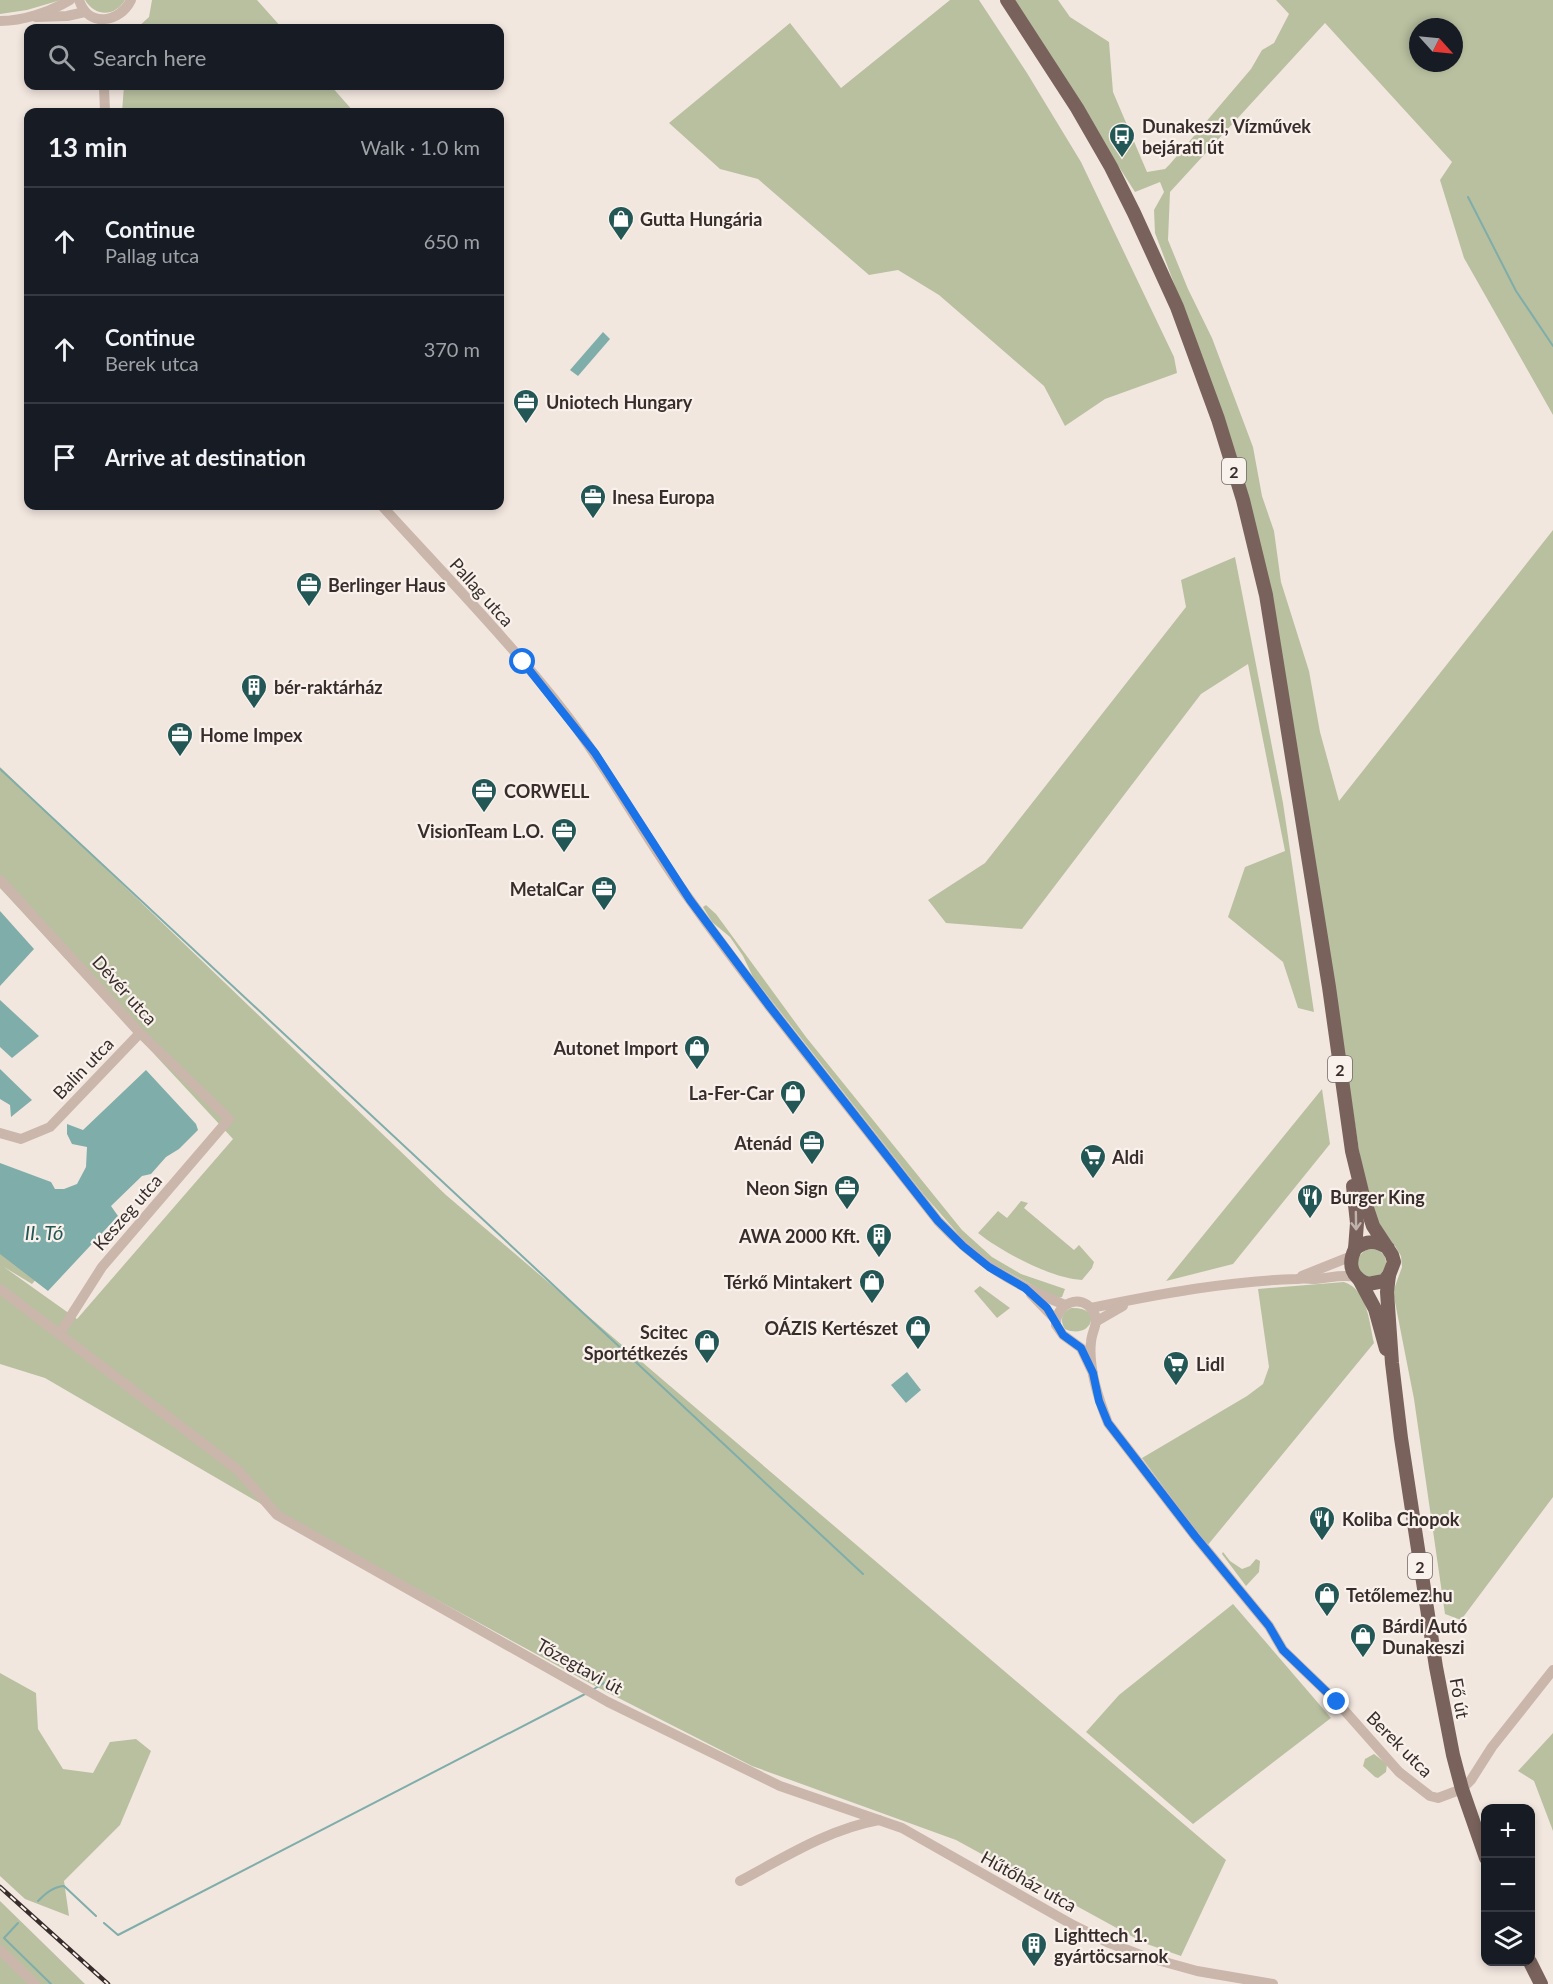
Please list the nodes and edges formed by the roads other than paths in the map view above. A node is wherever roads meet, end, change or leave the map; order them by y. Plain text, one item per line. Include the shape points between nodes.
1 (70, 0) edge
2 (79, 0) edge
3 (131, 0) edge
4 (1006, 0) edge
5 (90, 14) junction
6 (119, 16) junction
7 (27, 17) junction
8 (0, 21) edge
9 (95, 24) edge
10 (114, 24) edge
11 (104, 90) edge
12 (105, 108) edge
13 (386, 510) edge
14 (0, 880) edge
15 (140, 1033) junction
16 (229, 1119) joint
17 (0, 1132) edge
18 (1352, 1151) junction
19 (1388, 1248) junction
20 (1353, 1253) junction
21 (1389, 1275) junction
22 (1296, 1278) junction
23 (1358, 1279) junction
24 (1025, 1288) junction
25 (0, 1289) edge
26 (1142, 1297) junction
27 (1065, 1305) junction
28 (1091, 1308) junction
29 (1056, 1320) junction
30 (1095, 1326) junction
31 (60, 1333) junction
32 (1070, 1339) junction
33 (1392, 1363) junction
34 (1093, 1373) junction
35 (1553, 1670) edge
36 (1462, 1789) junction
37 (879, 1820) junction
38 (1481, 1846) edge
39 (740, 1881) dead end
40 (0, 1950) edge
41 (1532, 1966) edge
42 (1238, 1981) edge
43 (35, 1984) edge
44 (1273, 1984) edge
45 (1541, 1984) edge

1 - 7 street
2 - 5 street
3 - 6 street
4 - 18 main road, 2 via 1077,108 1134,213 1178,307 1243,500 1268,606
5 - 6 street via 109,19
5 - 7 street
5 - 9 street
6 - 10 street
7 - 8 street
11 - 12 street
13 - 24 street, Pallag utca via 565,713 690,900 938,1221 989,1267
14 - 15 street, Dévér utca
15 - 16 street, Dévér utca
15 - 17 street, Balin utca via 50,1127 21,1139
16 - 31 street, Keszeg utca via 102,1267
18 - 19 main road, 2 via 1373,1226
18 -> 20 main road, 2 via 1357,1223
19 - 20 main road via 1375,1242 1361,1245
19 - 21 main road, 2 via 1394,1262
20 - 22 street
20 - 23 main road, 2 via 1352,1271
21 - 23 main road via 1376,1284
21 - 33 main road, Fő út / 2
22 - 23 street via 1343,1275
22 - 26 street
23 - 33 main road, Fő út / 2 via 1375,1309
24 - 27 street, Pallag utca
24 - 29 street, Pallag utca
25 - 31 street, Tőzegtavi út
26 - 28 street
26 - 30 street via 1110,1312
27 - 28 street via 1080,1302
27 - 29 street
28 - 30 street
29 - 32 street via 1058,1330
30 - 32 street via 1078,1339
30 - 34 street, Berek utca via 1090,1343
31 - 37 street, Tőzegtavi út via 238,1470 277,1515 608,1702 780,1786
32 - 34 street, Berek utca via 1081,1348
33 - 36 main road, Fő út / 2 via 1436,1667
34 - 36 street, Berek utca via 1108,1423 1269,1626 1283,1650 1337,1702 1399,1772 1422,1790 1438,1798
35 - 36 street
36 - 38 main road, Fő út / 2
37 - 39 street via 854,1825 810,1844
37 - 42 street, Hűtőház utca via 902,1828 1107,1941 1143,1956
40 - 43 street
41 - 45 main road
42 - 44 street, Hűtőház utca

